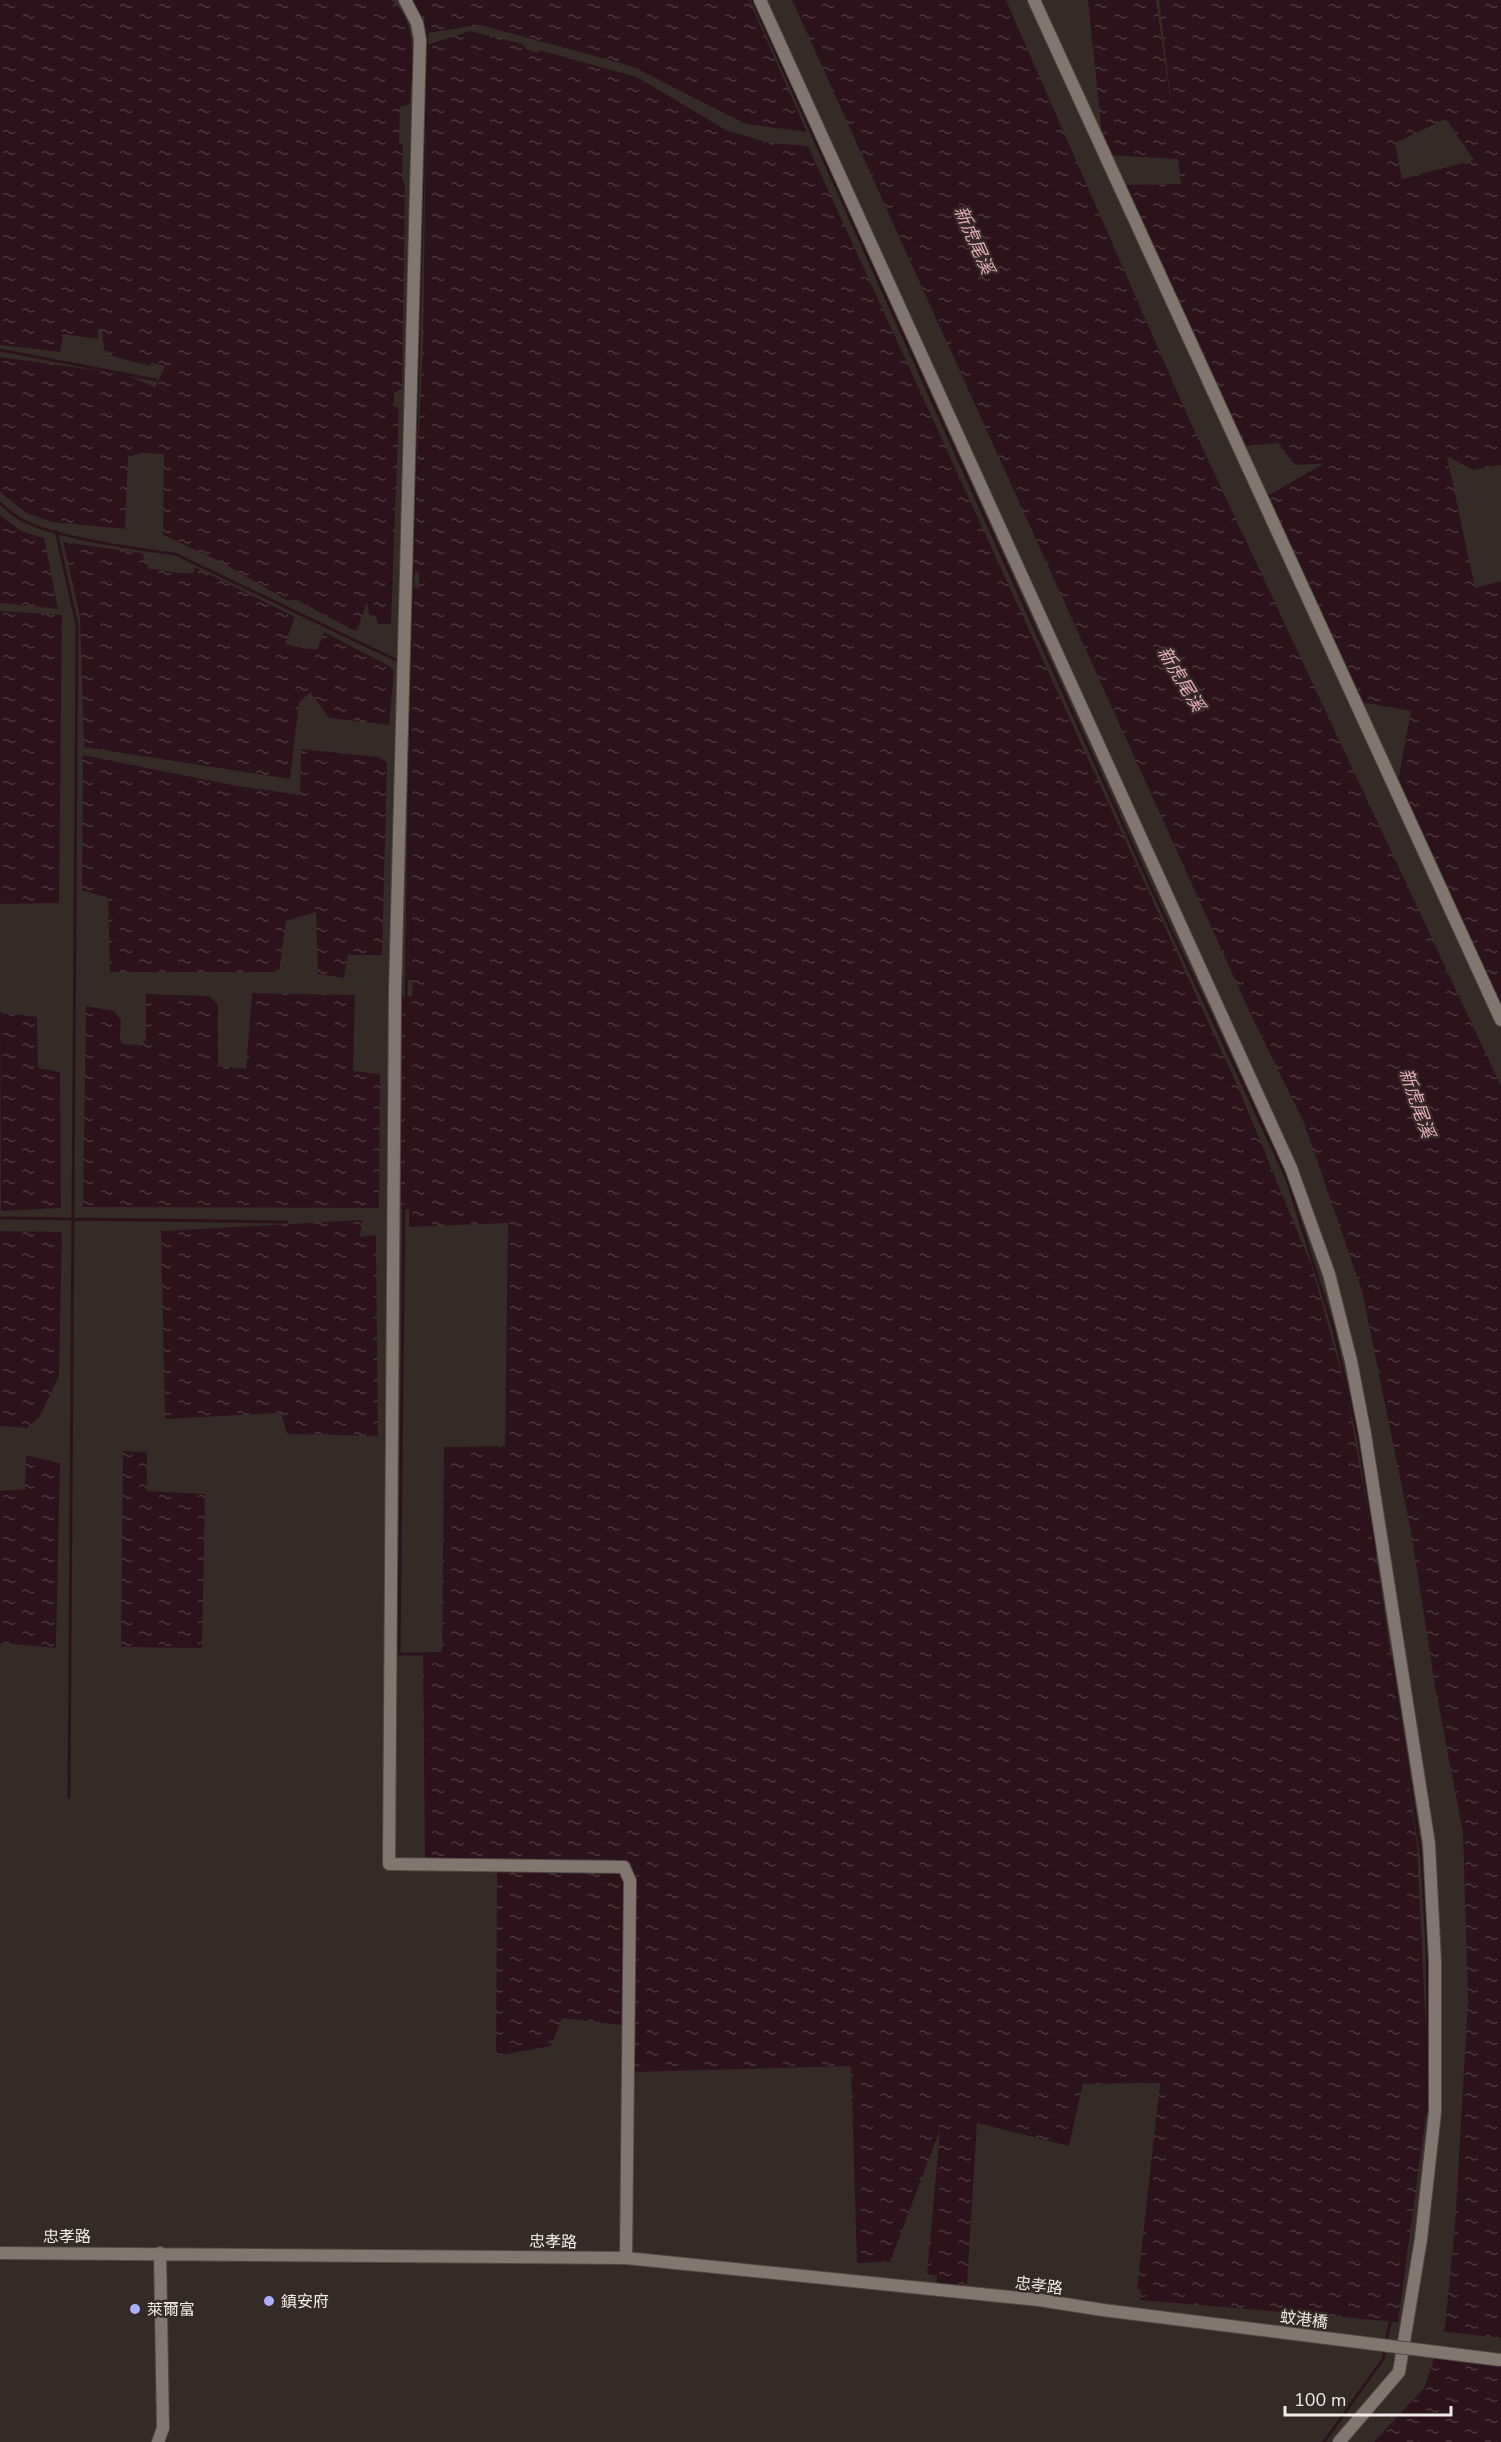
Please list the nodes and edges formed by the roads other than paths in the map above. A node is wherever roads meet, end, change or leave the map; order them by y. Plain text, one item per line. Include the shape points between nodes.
1 (405, 0) edge
2 (760, 0) edge
3 (1034, 0) edge
4 (1501, 1020) edge
5 (0, 2253) edge
6 (160, 2253) junction
7 (626, 2258) junction
8 (1103, 2310) joint
9 (1501, 2360) edge
10 (158, 2442) edge
11 (1339, 2442) edge

1 - 7 street via 417,23 420,40 395,991 389,1864 624,1867 630,1881
2 - 11 street via 1291,1168 1329,1274 1352,1361 1429,1844 1436,2112 1421,2239 1399,2372
3 - 4 street
5 - 6 street, 忠孝路
6 - 7 street, 忠孝路
6 - 10 street via 163,2428
7 - 8 street, 忠孝路 via 1039,2300
8 - 9 street, 蚊港橋, bridge

